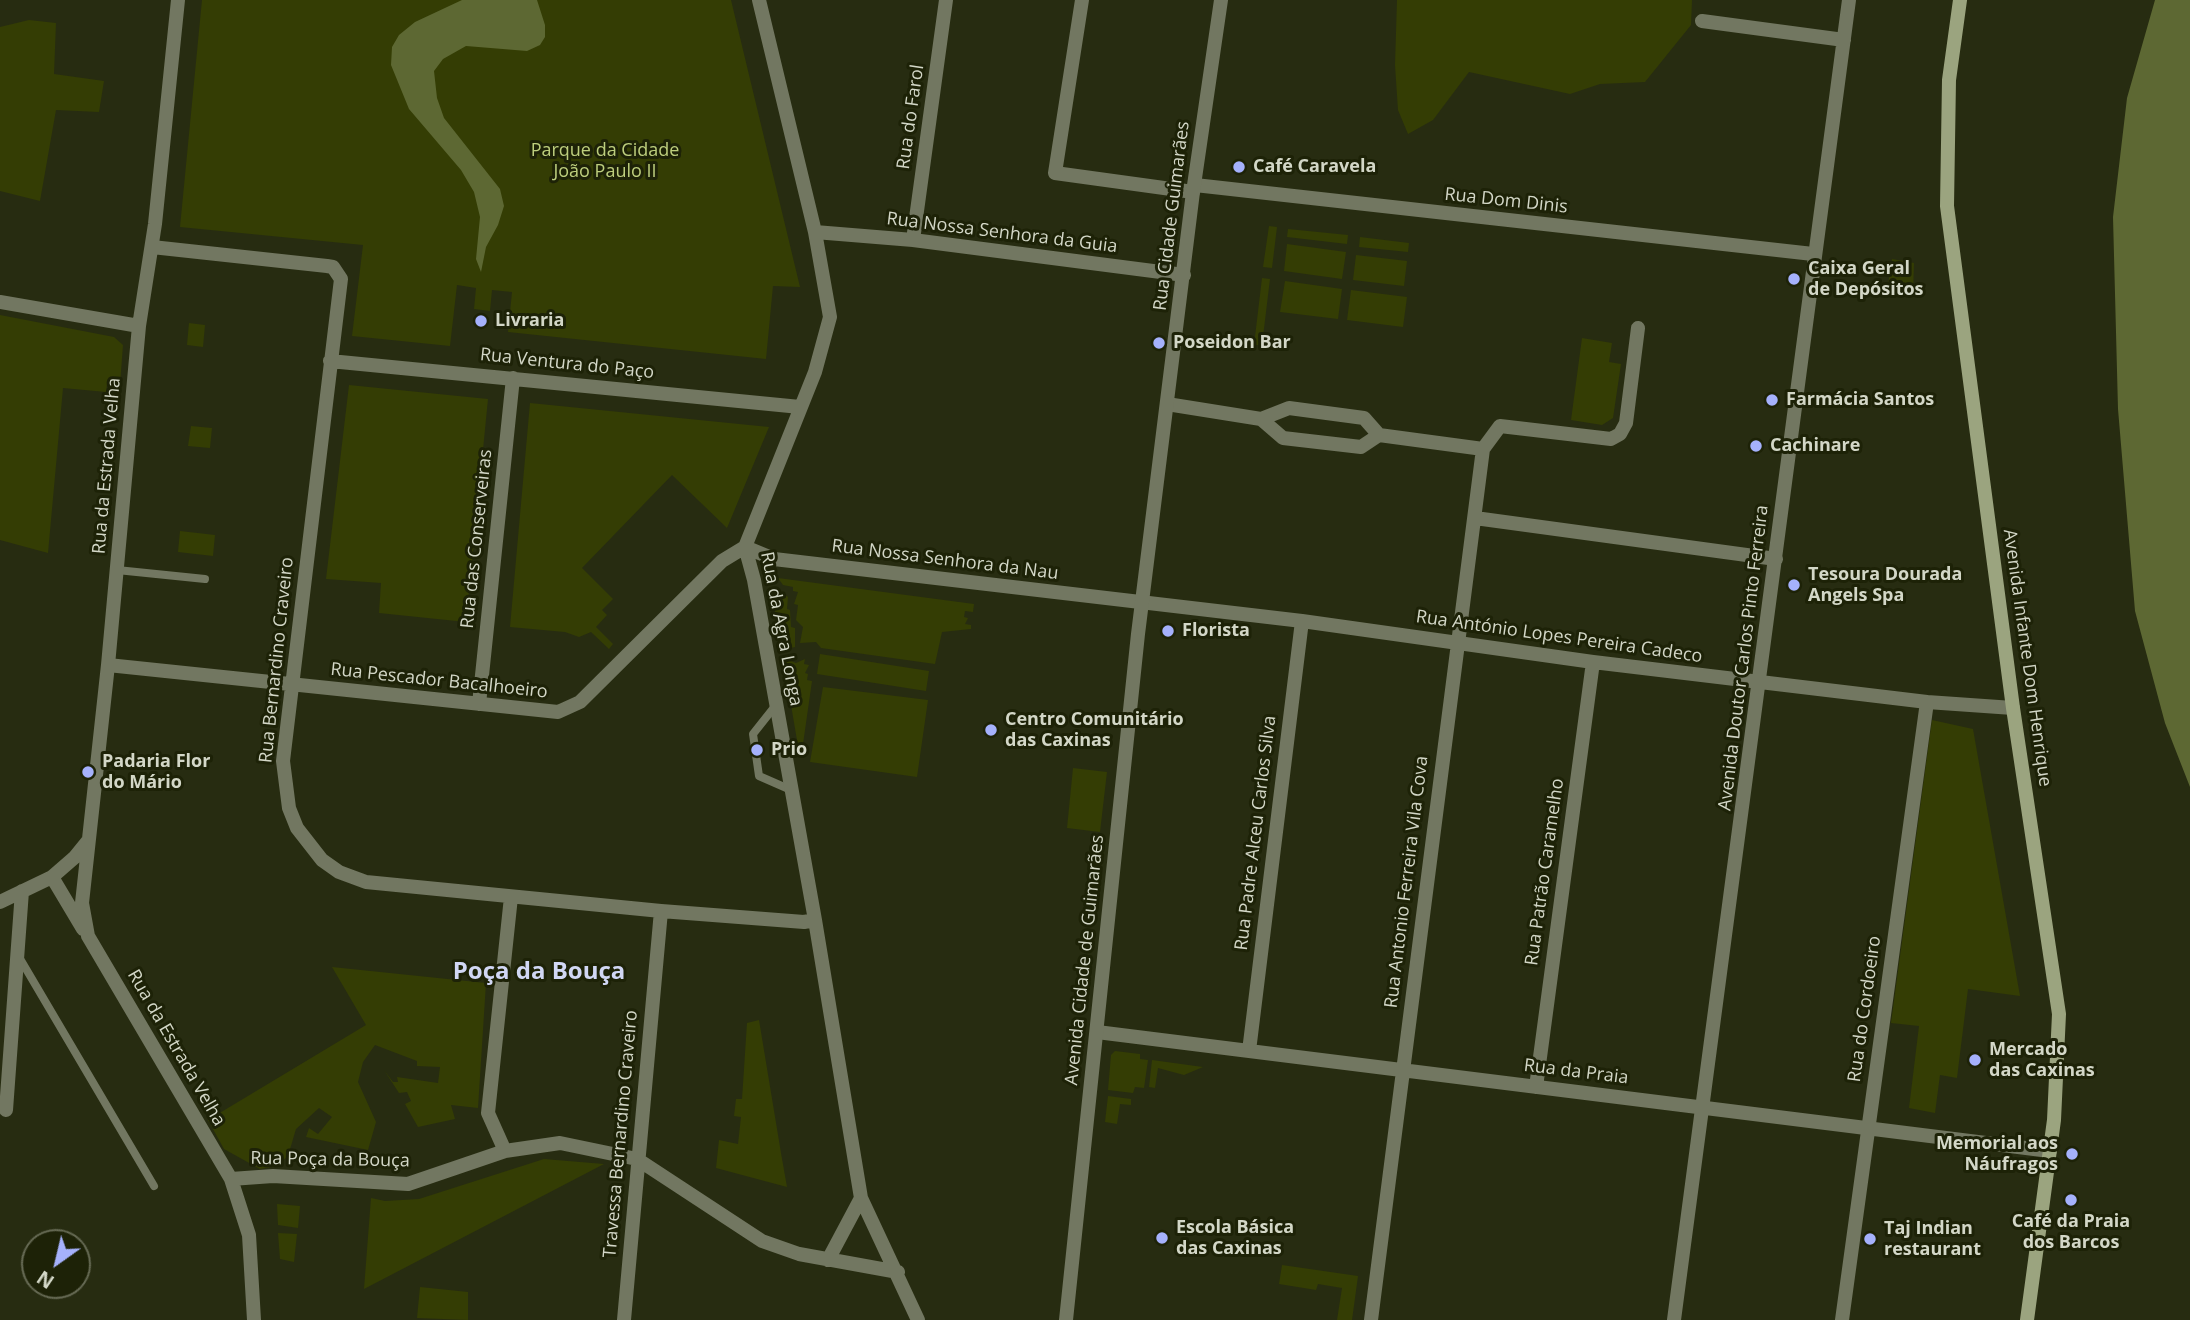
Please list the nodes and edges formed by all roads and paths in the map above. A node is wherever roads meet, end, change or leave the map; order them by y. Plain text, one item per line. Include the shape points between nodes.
1 (178, 0) edge
2 (759, 0) edge
3 (946, 0) edge
4 (1082, 0) edge
5 (1221, 0) edge
6 (1849, 0) edge
7 (1960, 0) edge
8 (1702, 21) dead end
9 (1844, 40) junction
10 (1194, 189) junction
11 (815, 232) junction
12 (913, 240) junction
13 (152, 247) junction
14 (1813, 254) junction
15 (1184, 275) junction
16 (0, 302) edge
17 (139, 326) junction
18 (1638, 328) dead end
19 (330, 361) junction
20 (513, 378) junction
21 (1167, 404) junction
22 (800, 407) junction
23 (1261, 419) junction
24 (1379, 435) junction
25 (1483, 449) junction
26 (1475, 518) junction
27 (745, 547) junction
28 (1776, 559) junction
29 (117, 570) junction
30 (205, 579) dead end
31 (1142, 603) junction
32 (1302, 621) junction
33 (1457, 643) junction
34 (1593, 662) junction
35 (108, 665) junction
36 (1760, 682) junction
37 (292, 685) junction
38 (1927, 702) junction
39 (479, 704) junction
40 (776, 705) junction
41 (2013, 708) junction
42 (791, 790) junction
43 (89, 840) junction
44 (52, 877) junction
45 (22, 891) junction
46 (511, 897) junction
47 (0, 902) edge
48 (661, 911) junction
49 (815, 920) junction
50 (88, 936) junction
51 (17, 954) junction
52 (1097, 1032) junction
53 (1249, 1051) junction
54 (1403, 1070) junction
55 (1536, 1087) junction
56 (1702, 1108) junction
57 (6, 1110) dead end
58 (1866, 1129) junction
59 (505, 1151) junction
60 (2050, 1151) junction
61 (636, 1159) junction
62 (230, 1179) junction
63 (154, 1186) dead end
64 (862, 1198) junction
65 (828, 1260) junction
66 (898, 1272) junction
67 (254, 1320) edge
68 (624, 1320) edge
69 (918, 1320) edge
70 (1066, 1320) edge
71 (1371, 1320) edge
72 (1674, 1320) edge
73 (1842, 1320) edge
74 (2027, 1320) edge

1 - 13 street, Rua da Estrada Velha
2 - 11 street, Rua da Agra Longa
3 - 12 street, Rua do Farol
4 - 10 street, Rua Dom Dinis via 1055,173
5 - 10 street, Rua Cidade Guimarães
6 - 9 street, Avenida Doutor Carlos Pinto Ferreira
7 - 41 main road, Avenida Infante Dom Henrique via 1949,80 1947,206
8 - 9 street
9 - 14 street, Avenida Doutor Carlos Pinto Ferreira
10 - 14 street, Rua Dom Dinis
10 - 15 street, Rua Cidade Guimarães
11 - 12 street, Rua Nossa Senhora da Guia
11 - 22 street, Rua da Agra Longa via 830,317
12 - 15 street, Rua Nossa Senhora da Guia
13 - 17 street, Rua da Estrada Velha
13 - 19 street, Rua Bernardino Craveiro via 332,267 341,279
14 - 28 street, Avenida Doutor Carlos Pinto Ferreira
15 - 21 street, Rua Cidade Guimarães
16 - 17 street
17 - 29 street, Rua da Estrada Velha
18 - 25 street via 1626,424 1620,435 1611,439 1500,426
19 - 20 street, Rua Ventura do Paço
19 - 37 street, Rua Bernardino Craveiro
20 - 22 street, Rua Ventura do Paço
20 - 39 street, Rua das Conserveiras
21 - 23 street
21 - 31 street, Rua Cidade Guimarães
22 - 27 street, Rua da Agra Longa
23 - 24 street via 1289,408 1352,416 1364,418
23 - 24 street via 1283,438 1361,447
24 - 25 street
25 - 26 street, Rua Antonio Ferreira Vila Cova
26 - 28 street
26 - 33 street, Rua Antonio Ferreira Vila Cova
27 - 31 street, Rua Nossa Senhora da Nau via 774,559
27 - 39 street, Rua Pescador Bacalhoeiro via 722,561 569,709 558,712
27 - 40 street, Rua da Agra Longa
28 - 36 street, Avenida Doutor Carlos Pinto Ferreira
29 - 30 lane
29 - 35 street, Rua da Estrada Velha
31 - 32 street, Rua António Lopes Pereira Cadeco
31 - 52 street, Avenida Cidade de Guimarães
32 - 33 street, Rua António Lopes Pereira Cadeco
32 - 53 street, Rua Padre Alceu Carlos Silva
33 - 34 street, Rua António Lopes Pereira Cadeco
33 - 54 street, Rua Antonio Ferreira Vila Cova
34 - 36 street, Rua António Lopes Pereira Cadeco
34 - 55 street, Rua Patrão Caramelho
35 - 37 street, Rua Pescador Bacalhoeiro
35 - 43 street, Rua da Estrada Velha
36 - 38 street, Rua António Lopes Pereira Cadeco
36 - 56 street, Avenida Doutor Carlos Pinto Ferreira
37 - 39 street, Rua Pescador Bacalhoeiro
37 - 46 street, Rua Bernardino Craveiro via 284,784 297,828 322,860 366,882
38 - 41 street, Rua António Lopes Pereira Cadeco
38 - 58 street, Rua do Cordoeiro
40 - 42 street, Rua da Agra Longa
40 - 42 lane via 753,734 760,776
41 - 60 main road, Avenida Infante Dom Henrique via 2059,1014
42 - 49 street, Rua da Agra Longa
43 - 44 street
43 - 50 street, Rua da Estrada Velha via 82,903
44 - 45 street
44 - 50 street, Rua da Estrada Velha
45 - 47 street
45 - 51 street
46 - 48 street, Rua Bernardino Craveiro
46 - 59 street via 488,1113
48 - 49 street, Rua Bernardino Craveiro
48 - 61 street, Travessa Bernardino Craveiro
49 - 64 street, Rua da Agra Longa
50 - 62 street, Rua da Estrada Velha
51 - 57 street
51 - 63 lane
52 - 53 street, Rua da Praia
52 - 70 street, Avenida Cidade de Guimarães
53 - 54 street, Rua da Praia
54 - 55 street, Rua da Praia
54 - 71 street, Rua Antonio Ferreira Vila Cova
55 - 56 street, Rua da Praia
56 - 58 street, Rua da Praia
56 - 72 street, Avenida Doutor Carlos Pinto Ferreira
58 - 60 street, Rua da Praia
58 - 73 street, Rua do Cordoeiro
59 - 61 street, Rua Poça da Bouça via 559,1143
59 - 62 street, Rua Poça da Bouça via 408,1184 274,1175
60 - 74 main road, Avenida Infante Dom Henrique
61 - 65 street, Rua Poça da Bouça via 762,1241
61 - 68 street, Travessa Bernardino Craveiro
62 - 67 street, Rua da Estrada Velha via 249,1236
64 - 65 street
64 - 66 street, Rua da Agra Longa
65 - 66 street, Rua Poça da Bouça
66 - 69 street, Rua da Agra Longa

